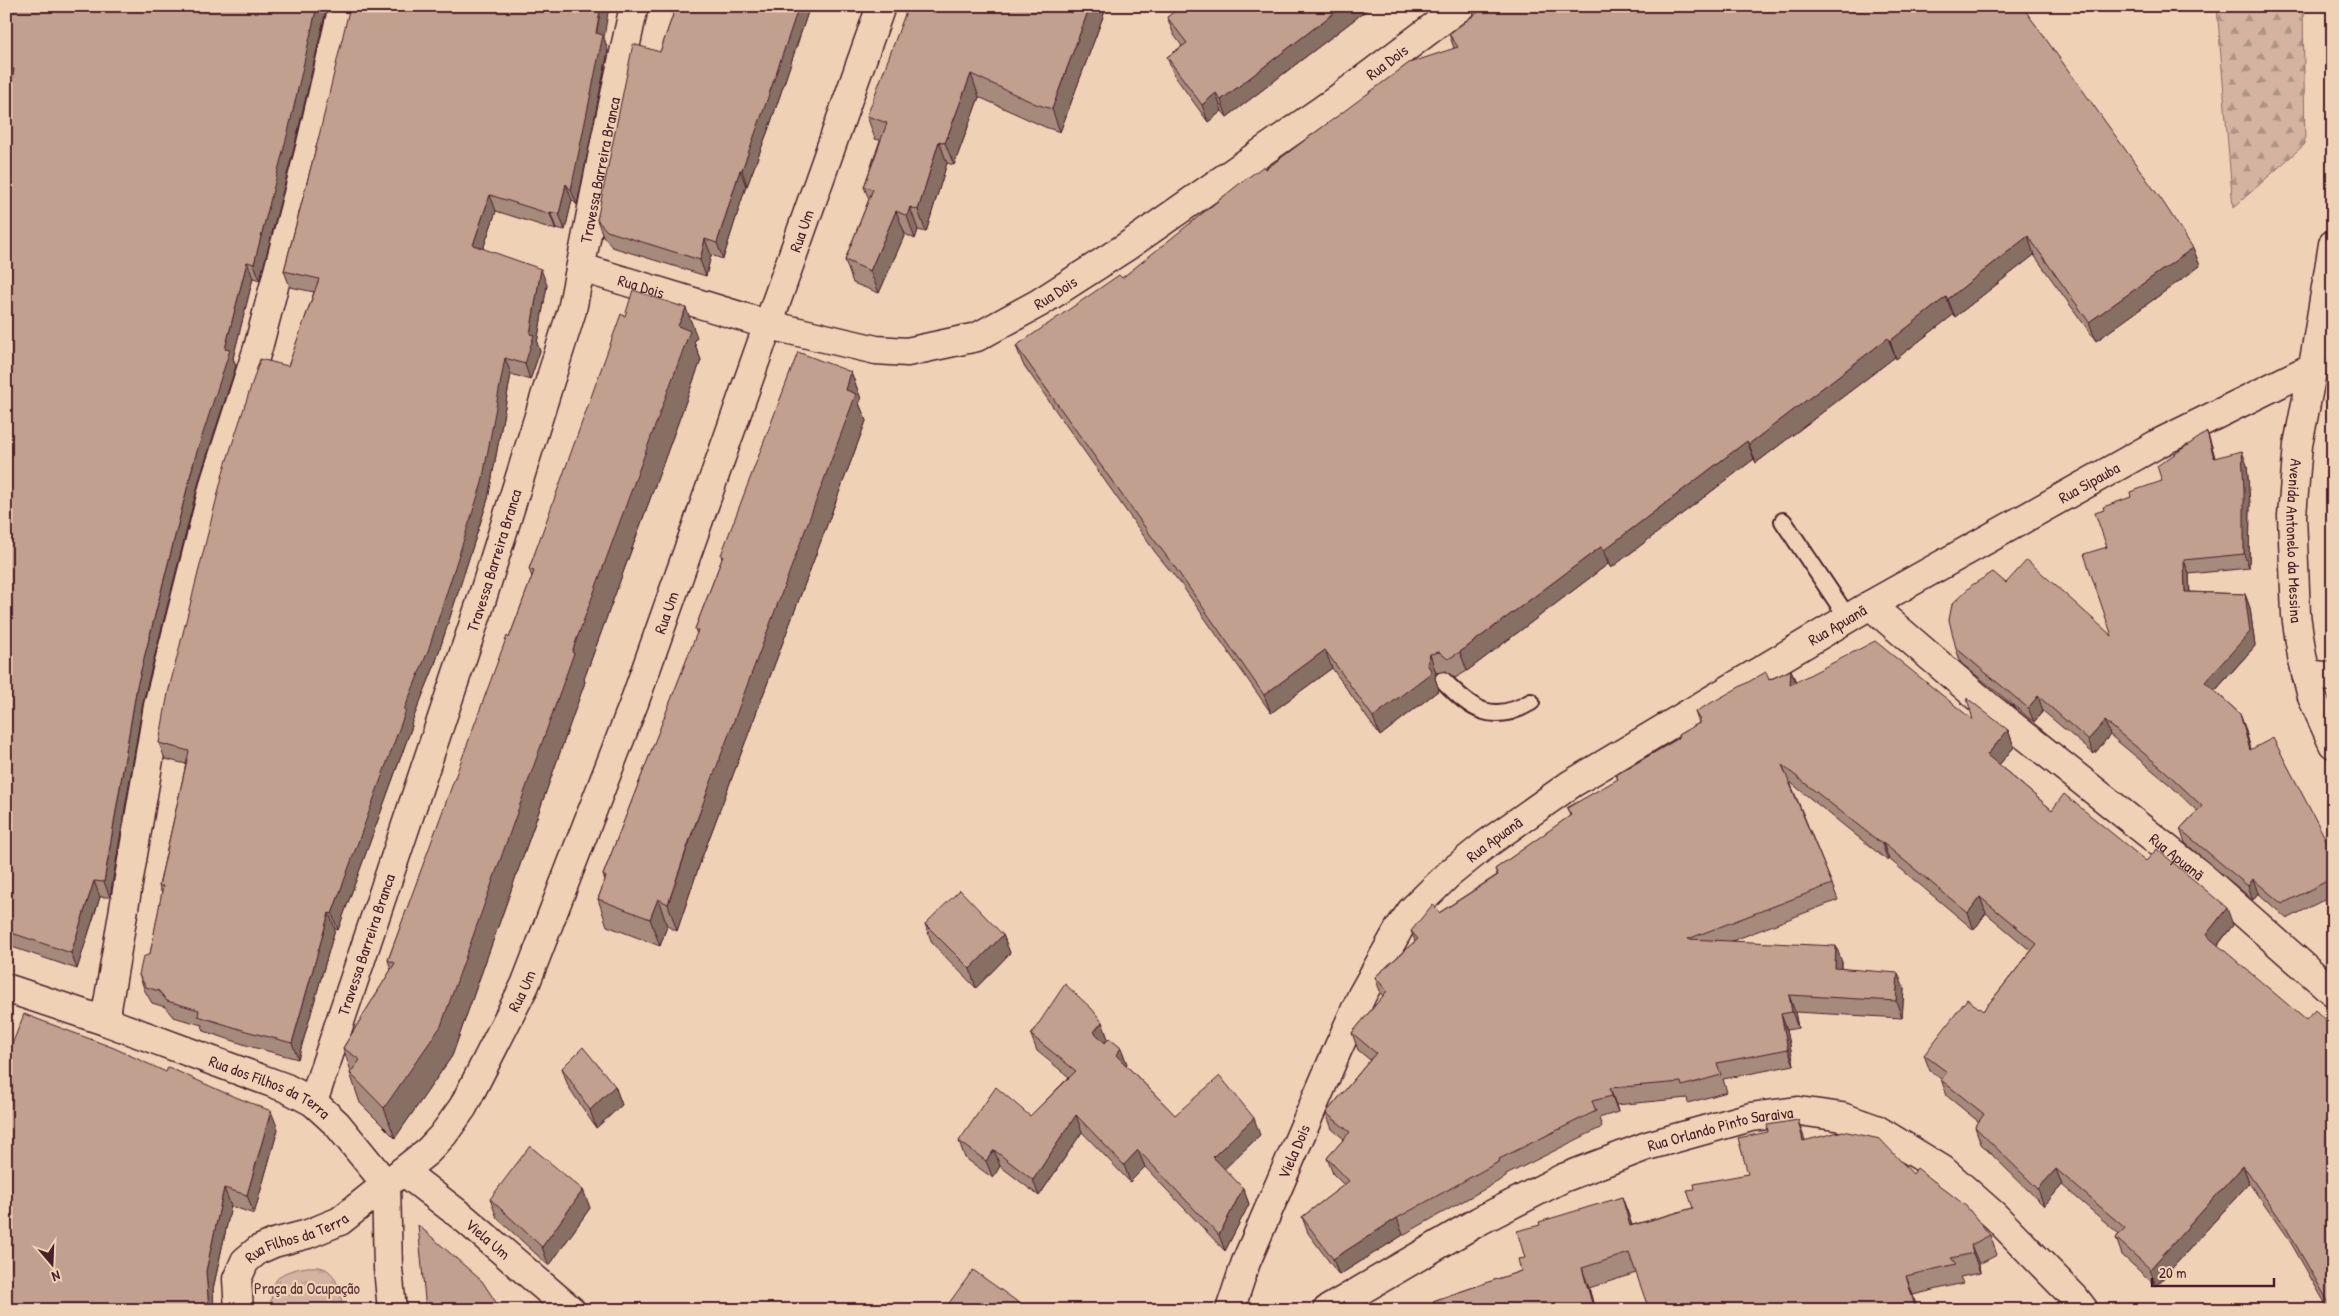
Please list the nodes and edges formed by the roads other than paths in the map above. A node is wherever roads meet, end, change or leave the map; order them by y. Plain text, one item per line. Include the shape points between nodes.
1 (343, 6) edge
2 (634, 6) edge
3 (882, 6) edge
4 (1461, 6) edge
5 (2333, 244) edge
6 (582, 268) junction
7 (769, 325) junction
8 (2313, 366) junction
9 (1782, 521) dead end
10 (1859, 612) junction
11 (2306, 674) junction
12 (2333, 677) edge
13 (1443, 680) dead end
14 (1531, 702) dead end
15 (2333, 744) edge
16 (6, 988) edge
17 (2333, 992) edge
18 (1362, 995) joint
19 (105, 1021) junction
20 (313, 1102) junction
21 (395, 1178) junction
22 (239, 1310) edge
23 (392, 1310) edge
24 (571, 1310) edge
25 (1230, 1310) edge
26 (1327, 1310) edge
27 (2084, 1310) edge

1 - 19 street via 258,348 215,480 158,706
2 - 6 street, Travessa Barreira Branca
3 - 7 street, Rua Um
4 - 7 street, Rua Dois via 1335,101 1126,247 1039,303 977,337 907,352 876,350
5 - 8 street, Avenida Antonelo da Messina
6 - 7 street, Rua Dois
6 - 20 street, Travessa Barreira Branca via 489,577
7 - 21 street, Rua Um via 634,703 525,985 463,1107 438,1140
8 - 10 street, Rua Sipauba via 2138,455
8 - 11 street, Avenida Antonelo da Messina via 2298,445 2292,515 2296,615
9 - 10 lane
10 - 17 street, Rua Apuanã via 1989,707 2204,878
10 - 18 street, Rua Apuanã via 1571,784 1485,845 1412,910
11 - 12 street
11 - 15 street, Avenida Antonelo da Messina via 2312,697
13 - 14 lane via 1484,712 1499,715
16 - 19 street, Rua dos Filhos da Terra
18 - 25 street, Viela Dois via 1250,1253
19 - 20 street, Rua dos Filhos da Terra via 286,1088
20 - 21 street, Rua dos Filhos da Terra
21 - 22 street, Rua Filhos da Terra via 340,1221 258,1250 245,1261 237,1279
21 - 23 street via 388,1268
21 - 24 street, Viela Um via 465,1219
26 - 27 street, Rua Orlando Pinto Saraiva via 1479,1221 1564,1178 1666,1141 1750,1117 1799,1111 1842,1117 1876,1129 1943,1170 1995,1216

